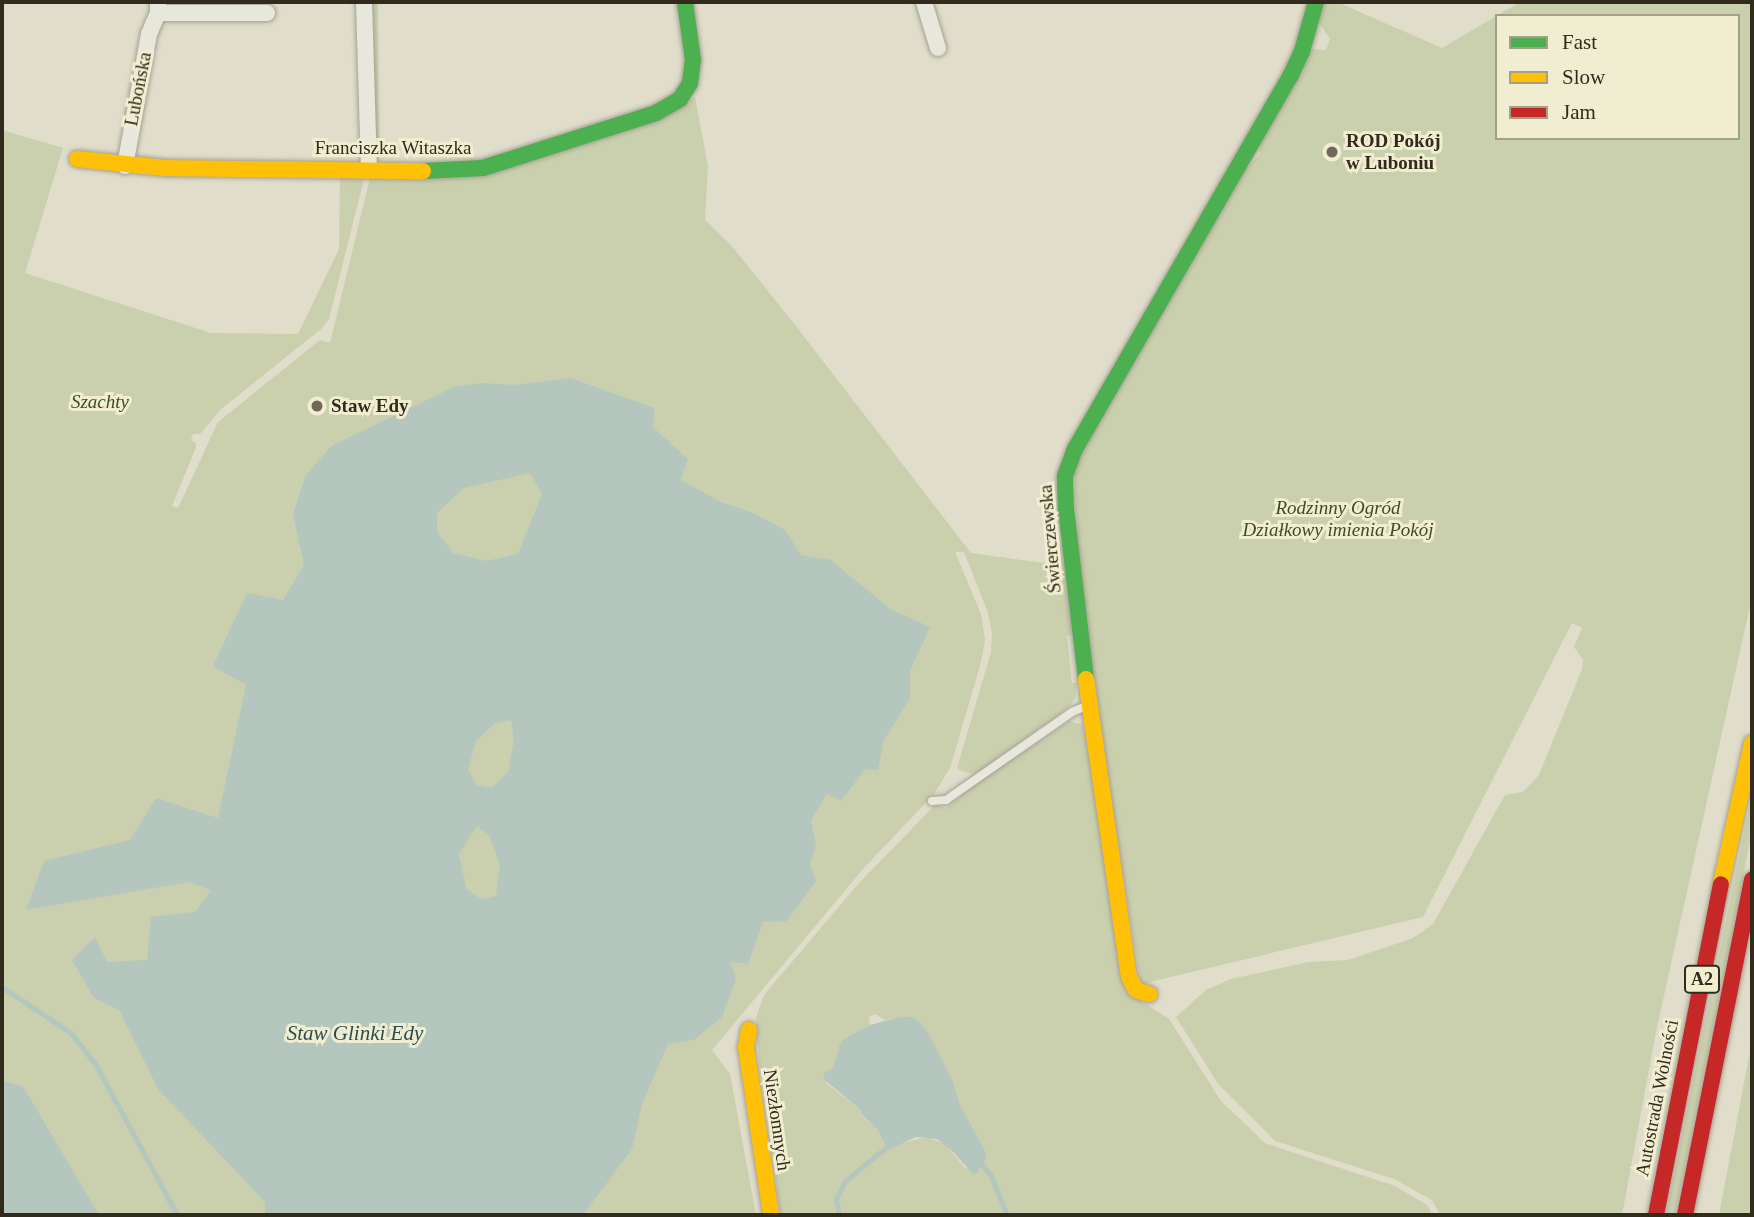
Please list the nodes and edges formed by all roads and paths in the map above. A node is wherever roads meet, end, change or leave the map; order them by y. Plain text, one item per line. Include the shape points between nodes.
1 (363, 2) edge
2 (685, 2) edge
3 (925, 2) edge
4 (1317, 2) edge
5 (158, 8) edge
6 (267, 13) dead end
7 (938, 48) dead end
8 (77, 159) dead end
9 (125, 166) junction
10 (369, 170) junction
11 (1089, 705) junction
12 (1752, 743) edge
13 (933, 801) dead end
14 (1752, 880) edge
15 (1149, 994) dead end
16 (749, 1030) dead end
17 (771, 1215) edge
18 (1656, 1215) edge
19 (1685, 1215) edge

1 - 10 street
2 - 10 main road, Franciszka Witaszka via 693,60 690,83 680,99 656,113 483,169
3 - 7 street
4 - 11 main road, Świerczewska via 1290,77 1067,468 1066,510
5 - 6 street, Lubońska
5 - 9 street, Lubońska
8 - 9 main road, Franciszka Witaszka
9 - 10 main road, Franciszka Witaszka
11 - 13 lane via 1072,712 946,800
11 - 15 main road, Świerczewska via 1129,977 1136,990
12 - 18 main road, Autostrada Wolności / A2
14 - 19 main road, A2
16 - 17 main road, Niezłomnych via 746,1047

